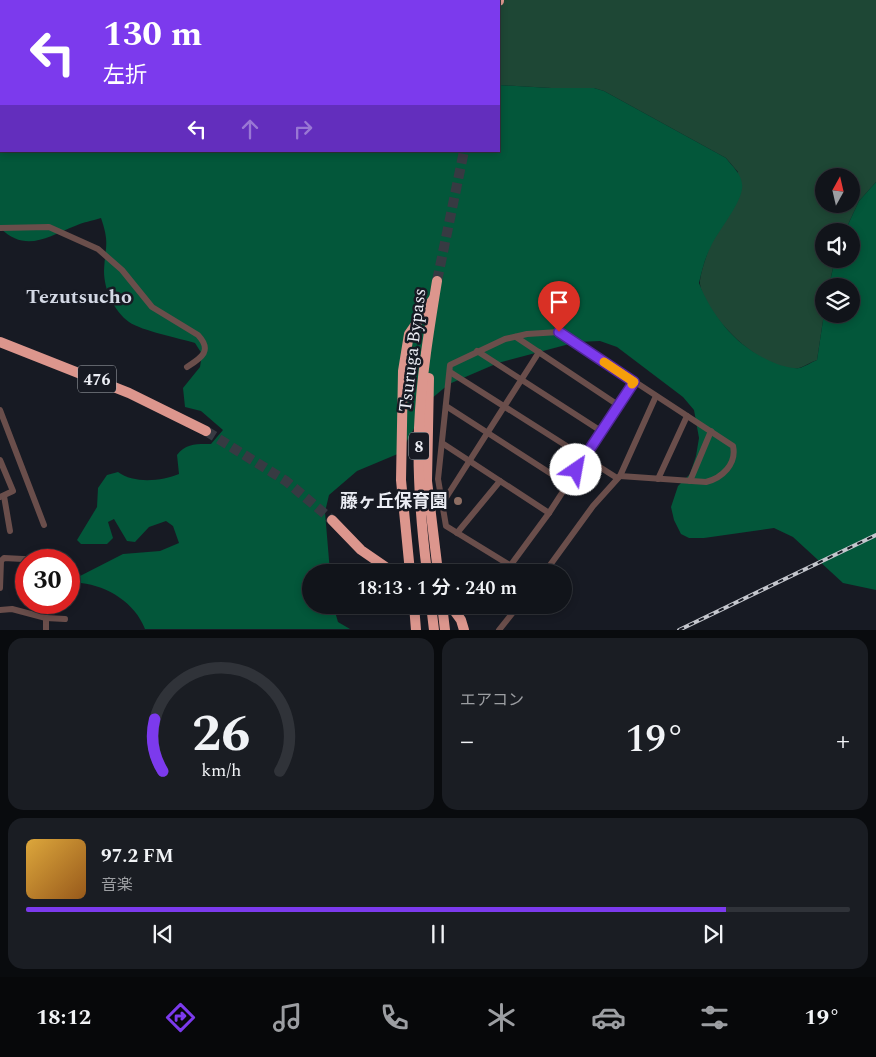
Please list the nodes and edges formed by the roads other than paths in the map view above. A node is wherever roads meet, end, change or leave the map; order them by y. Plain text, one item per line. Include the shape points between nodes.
1 (0, 228) edge
2 (437, 281) tunnel mouth
3 (434, 297) junction
4 (432, 321) junction
5 (516, 337) junction
6 (0, 342) edge
7 (477, 351) junction
8 (539, 352) junction
9 (187, 367) dead end
10 (450, 372) junction
11 (521, 381) junction
12 (634, 382) junction
13 (656, 396) junction
14 (618, 405) junction
15 (446, 406) junction
16 (504, 407) junction
17 (0, 410) edge
18 (686, 416) junction
19 (206, 431) tunnel mouth
20 (601, 431) junction
21 (711, 431) junction
22 (488, 433) junction
23 (442, 443) junction
24 (584, 457) junction
25 (0, 460) edge
26 (470, 461) junction
27 (619, 477) junction
28 (658, 479) junction
29 (500, 481) junction
30 (690, 481) junction
31 (567, 484) junction
32 (2, 496) edge
33 (442, 504) junction
34 (549, 512) junction
35 (332, 520) tunnel mouth
36 (44, 525) dead end
37 (10, 531) dead end
38 (457, 533) junction
39 (15, 559) edge
40 (382, 564) edge
41 (409, 564) edge
42 (426, 564) edge
43 (437, 564) edge
44 (507, 564) edge
45 (511, 564) edge
46 (551, 564) edge
47 (0, 588) edge
48 (0, 610) edge
49 (415, 614) edge
50 (432, 614) edge
51 (443, 614) edge
52 (457, 614) edge
53 (512, 614) edge
54 (46, 618) junction
55 (65, 619) dead end
56 (46, 630) edge
57 (416, 630) edge
58 (434, 630) edge
59 (445, 630) edge
60 (464, 630) edge
61 (499, 630) edge

1 - 9 street via 49,227 98,249 122,270 152,307 203,341 205,348 201,358
2 - 3 highway, Tsuruga Bypass / 8
3 - 4 highway, Tsuruga Bypass / 8
3 - 41 highway via 413,326 403,371 401,480
4 - 42 highway, Tsuruga Bypass / 8 via 419,436 419,491
4 - 43 highway via 426,460
5 - 7 street
5 - 8 street
5 - 12 street via 559,332
6 - 19 highway, 476 via 129,393
7 - 10 street via 450,365
7 - 11 street
8 - 11 street
8 - 14 street
10 - 15 street
10 - 16 street
11 - 16 street
11 - 20 street
12 - 13 street
12 - 14 street
13 - 18 street
13 - 27 street
14 - 20 street
15 - 22 street
15 - 23 street
16 - 22 street
16 - 24 street
17 - 36 street
18 - 21 street
18 - 28 street
20 - 24 street
21 - 30 street
21 - 30 street via 733,446 731,462 717,479
22 - 26 street
22 - 31 street
23 - 26 street
23 - 33 street via 438,479
24 - 27 street
24 - 31 street
25 - 32 street via 13,491
26 - 29 street
26 - 33 street
27 - 28 street
27 - 46 street via 593,506
28 - 30 street
29 - 34 street
29 - 38 street
31 - 34 street
32 - 37 street
33 - 38 street via 446,526
34 - 45 street
35 - 40 highway via 361,550
38 - 44 street
39 - 47 street via 4,558 2,561
48 - 54 street via 12,609
49 - 57 highway
50 - 58 highway
51 - 59 highway
52 - 60 highway
53 - 61 street
54 - 55 street
54 - 56 street

